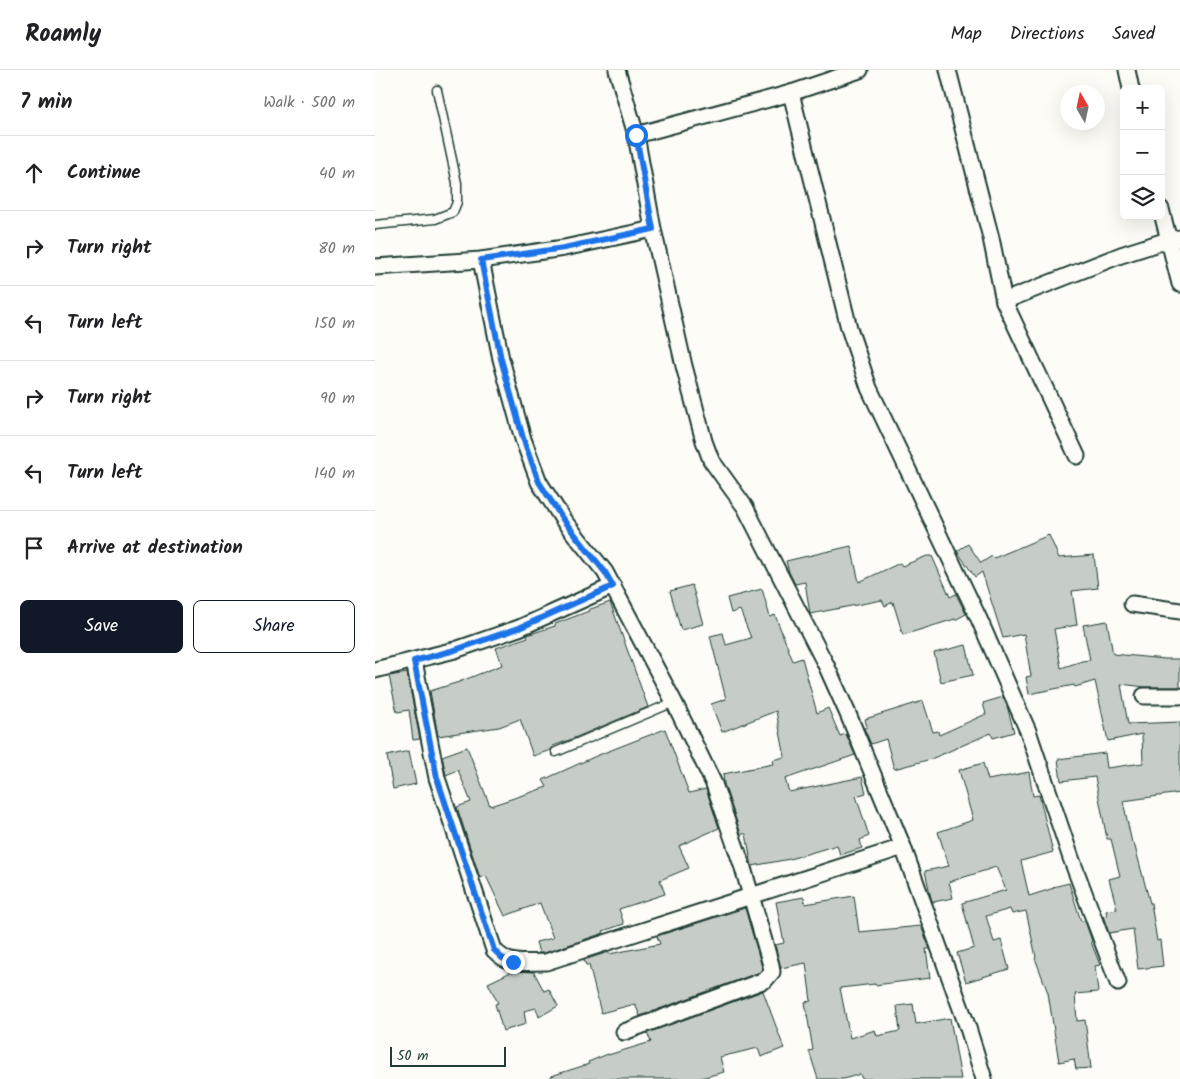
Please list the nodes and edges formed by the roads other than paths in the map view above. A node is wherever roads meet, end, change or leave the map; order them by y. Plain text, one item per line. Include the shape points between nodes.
1 (617, 70) edge
2 (860, 70) edge
3 (948, 70) edge
4 (1127, 70) edge
5 (1130, 85) edge
6 (437, 90) dead end
7 (791, 93) junction
8 (636, 135) junction
9 (1165, 218) edge
10 (375, 225) edge
11 (653, 229) junction
12 (1174, 239) edge
13 (481, 260) junction
14 (375, 267) edge
15 (1180, 284) edge
16 (1004, 301) junction
17 (1077, 456) dead end
18 (613, 586) junction
19 (1132, 604) dead end
20 (1180, 610) edge
21 (414, 661) junction
22 (375, 670) edge
23 (1144, 696) dead end
24 (1180, 696) edge
25 (674, 702) junction
26 (555, 752) dead end
27 (903, 847) junction
28 (750, 896) junction
29 (1119, 983) dead end
30 (624, 1032) dead end
31 (984, 1079) edge

1 - 8 street
2 - 7 street
3 - 16 street
4 - 5 street
6 - 10 lane via 457,183 457,202 453,212 435,219
7 - 8 street
7 - 29 street via 849,328 869,388 979,619 1028,731 1071,858
8 - 11 street
9 - 12 street
11 - 13 street via 564,248
11 - 27 street via 684,366 711,460 745,507 826,665
12 - 15 street
12 - 16 street via 1121,255
13 - 14 street
13 - 18 street via 501,359 539,482
16 - 17 street
18 - 21 street via 519,628
18 - 25 street
19 - 20 street
21 - 22 street
21 - 28 street via 437,778 494,950 502,958 513,962 545,962
23 - 24 street
25 - 26 lane
25 - 28 street via 714,784
27 - 28 street
27 - 31 street
28 - 30 street via 771,964 772,972 765,980

